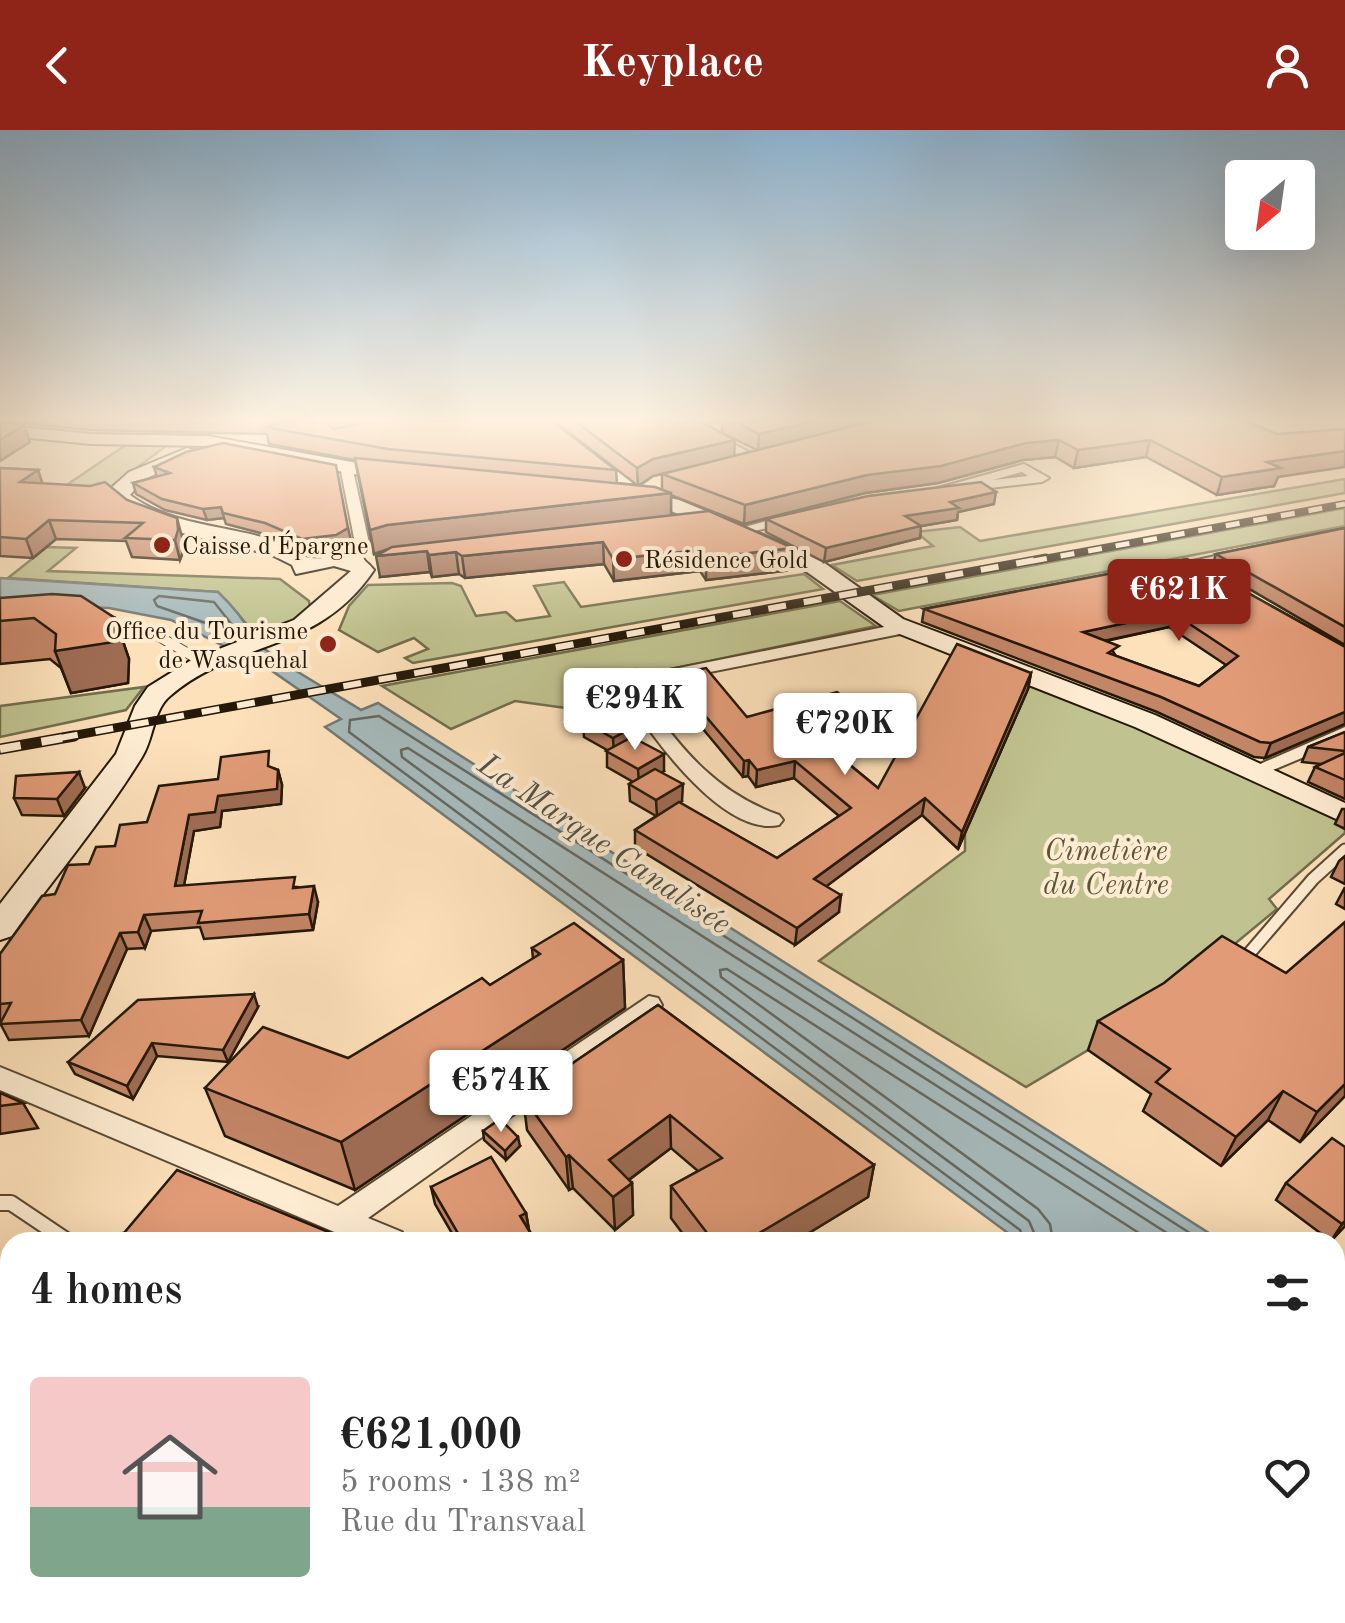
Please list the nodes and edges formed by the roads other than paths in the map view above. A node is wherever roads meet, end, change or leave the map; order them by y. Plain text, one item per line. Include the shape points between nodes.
1 (119, 491) edge
2 (353, 491) edge
3 (630, 491) edge
4 (625, 492) joint
5 (800, 516) edge
6 (714, 522) junction
7 (663, 527) edge
8 (737, 531) junction
9 (1264, 550) edge
10 (1189, 564) junction
11 (365, 568) junction
12 (1143, 571) edge
13 (307, 577) junction
14 (1220, 583) edge
15 (902, 620) junction
16 (87, 624) edge
17 (282, 634) junction
18 (215, 660) junction
19 (1345, 733) edge
20 (1254, 771) junction
21 (1345, 814) edge
22 (772, 820) dead end
23 (1345, 850) edge
24 (10, 917) edge
25 (0, 940) edge
26 (1238, 966) edge
27 (649, 1005) dead end
28 (0, 1078) edge
29 (0, 1203) edge
30 (340, 1221) junction
31 (54, 1232) edge
32 (367, 1232) edge

1 - 13 street via 146,514 291,555
2 - 11 street via 362,542 355,556
3 - 4 street
4 - 6 street
5 - 8 street
6 - 7 street
6 - 8 street
8 - 15 street via 808,563
9 - 10 street
10 - 12 street
10 - 14 street
11 - 13 street via 334,586
11 - 17 street via 327,612
13 - 17 street via 316,610
15 - 20 street
15 - 22 street via 665,676 640,689 640,703 692,774 724,802
16 - 18 lane via 153,633
17 - 18 street
18 - 24 street via 160,690 134,748
19 - 20 street
20 - 21 street
23 - 26 lane
24 - 25 street
27 - 30 street
28 - 30 street
29 - 31 lane via 11,1203
30 - 32 street

